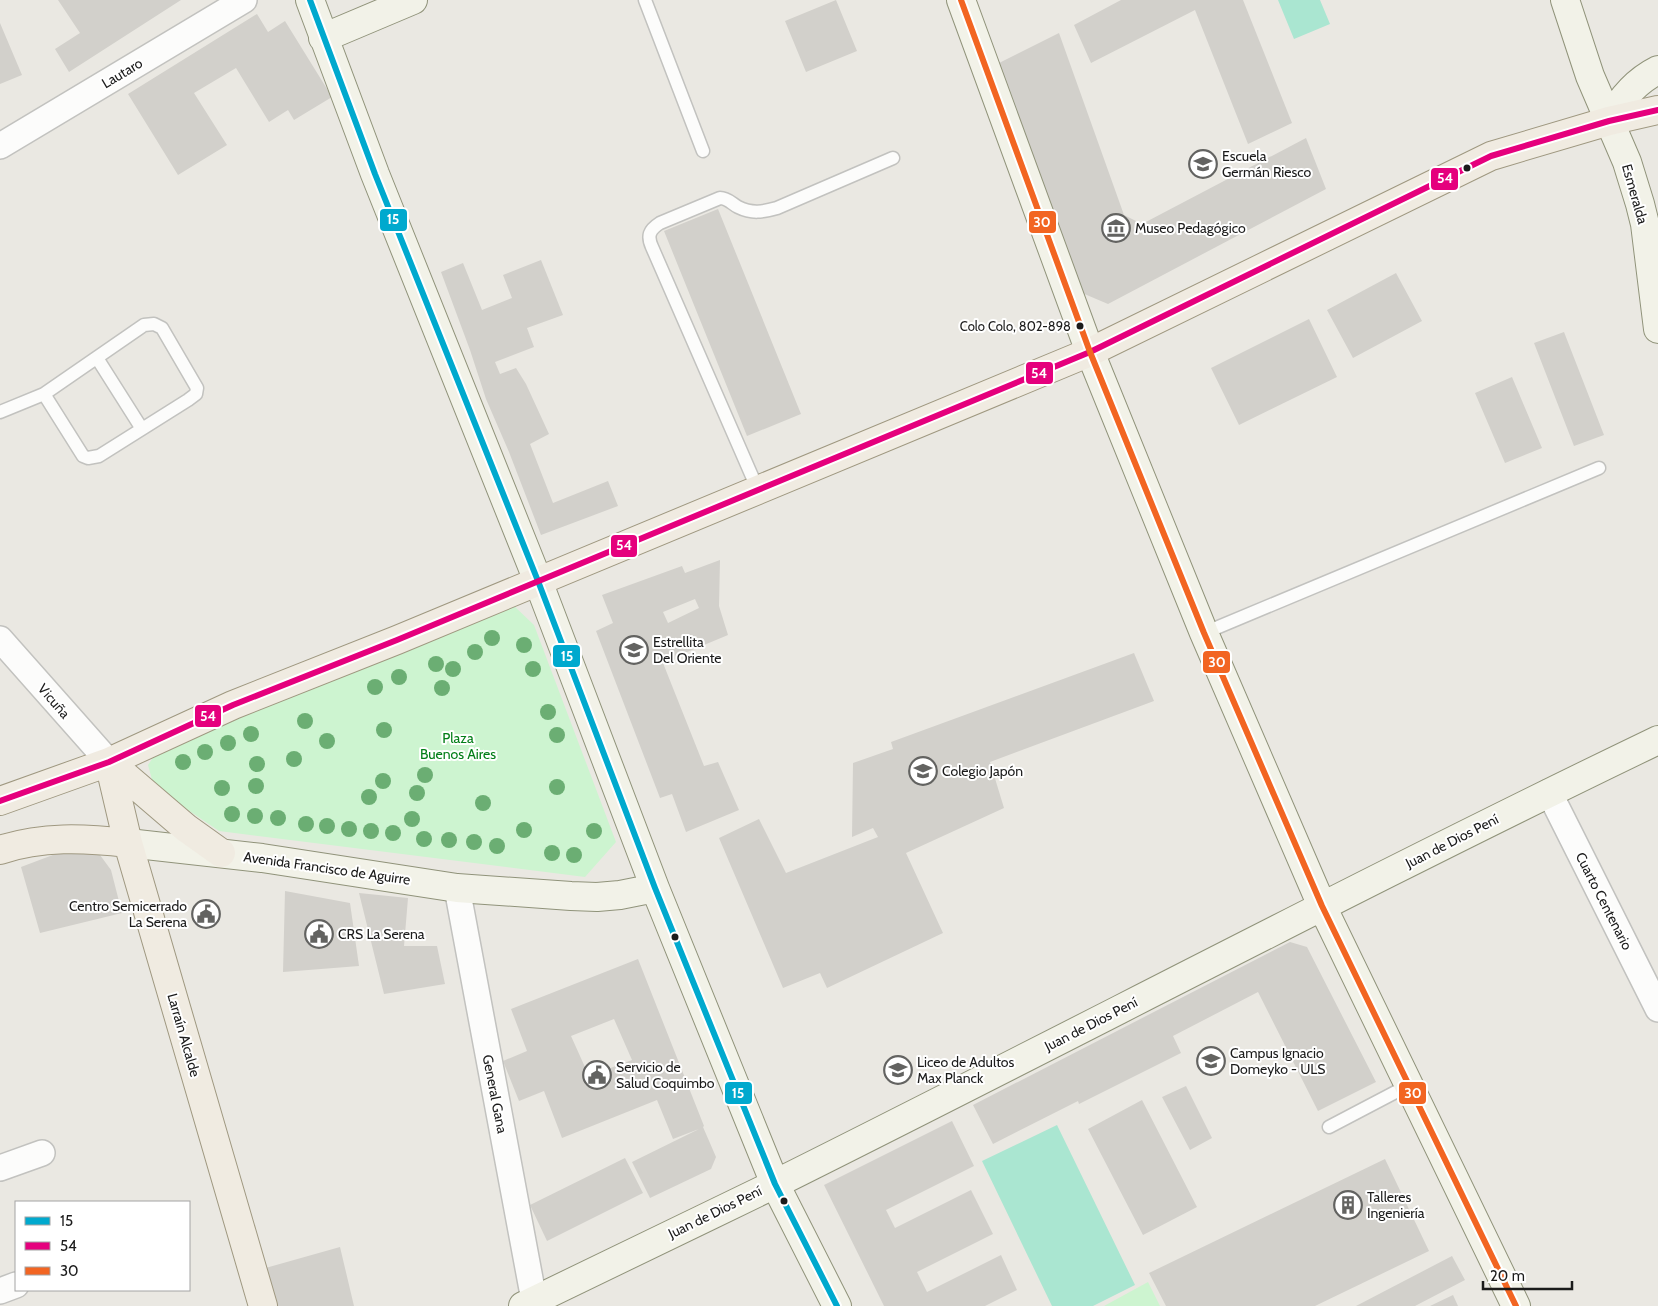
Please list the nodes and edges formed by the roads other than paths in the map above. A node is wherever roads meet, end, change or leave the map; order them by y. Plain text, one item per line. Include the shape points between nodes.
1 (244, 0) edge
2 (310, 0) edge
3 (412, 0) edge
4 (645, 0) edge
5 (961, 0) edge
6 (1565, 0) edge
7 (323, 38) junction
8 (1658, 70) edge
9 (1658, 110) edge
10 (1609, 121) junction
11 (0, 146) edge
12 (703, 151) dead end
13 (894, 158) dead end
14 (1658, 329) edge
15 (1090, 352) junction
16 (97, 358) junction
17 (44, 394) junction
18 (0, 412) edge
19 (142, 429) junction
20 (1600, 468) dead end
21 (758, 490) junction
22 (538, 581) junction
23 (1204, 633) junction
24 (0, 639) edge
25 (1658, 740) edge
26 (109, 762) junction
27 (1549, 792) junction
28 (0, 801) edge
29 (128, 843) junction
30 (0, 850) edge
31 (220, 852) junction
32 (457, 888) junction
33 (655, 888) junction
34 (1322, 906) junction
35 (1658, 1010) edge
36 (1409, 1085) junction
37 (1329, 1127) dead end
38 (42, 1153) dead end
39 (0, 1168) edge
40 (775, 1184) junction
41 (15, 1285) edge
42 (0, 1291) edge
43 (528, 1303) edge
44 (263, 1306) edge
45 (837, 1306) edge
46 (1516, 1306) edge

1 - 11 street, Lautaro
2 - 7 street
3 - 7 street
4 - 12 lane
5 - 15 street
6 - 10 street, Esmeralda
7 - 22 street
8 - 10 street via 1620,101
9 - 10 main road
10 - 14 street, Esmeralda via 1627,162 1645,224
10 - 15 main road via 1492,156
13 - 21 lane via 777,208 750,212 720,198 660,223 649,233 649,240
15 - 21 main road
15 - 23 street
16 - 17 lane
16 - 19 lane
16 - 19 lane via 144,325 154,324 162,328 197,388 196,394
17 - 18 lane
17 - 19 lane via 83,456 88,458 99,456
20 - 23 lane
21 - 22 main road
22 - 26 main road via 232,705
22 - 33 street
23 - 34 street
24 - 26 street, Vicuña
25 - 27 street, Juan de Dios Pení
26 - 28 main road
26 - 29 main road, Larraín Alcalde
26 - 31 main road via 186,828
27 - 34 street, Juan de Dios Pení
27 - 35 street, Cuarto Centenario
29 - 30 main road, Avenida Francisco de Aguirre via 65,838
29 - 31 street, Avenida Francisco de Aguirre
29 - 44 main road, Larraín Alcalde
31 - 32 street, Avenida Francisco de Aguirre
32 - 33 street, Avenida Francisco de Aguirre via 571,896 620,896
32 - 43 street, General Gana
33 - 40 street
34 - 36 street
34 - 40 street, Juan de Dios Pení
36 - 37 lane
36 - 46 street
38 - 39 street
40 - 43 street, Juan de Dios Pení
40 - 45 street
41 - 42 street

